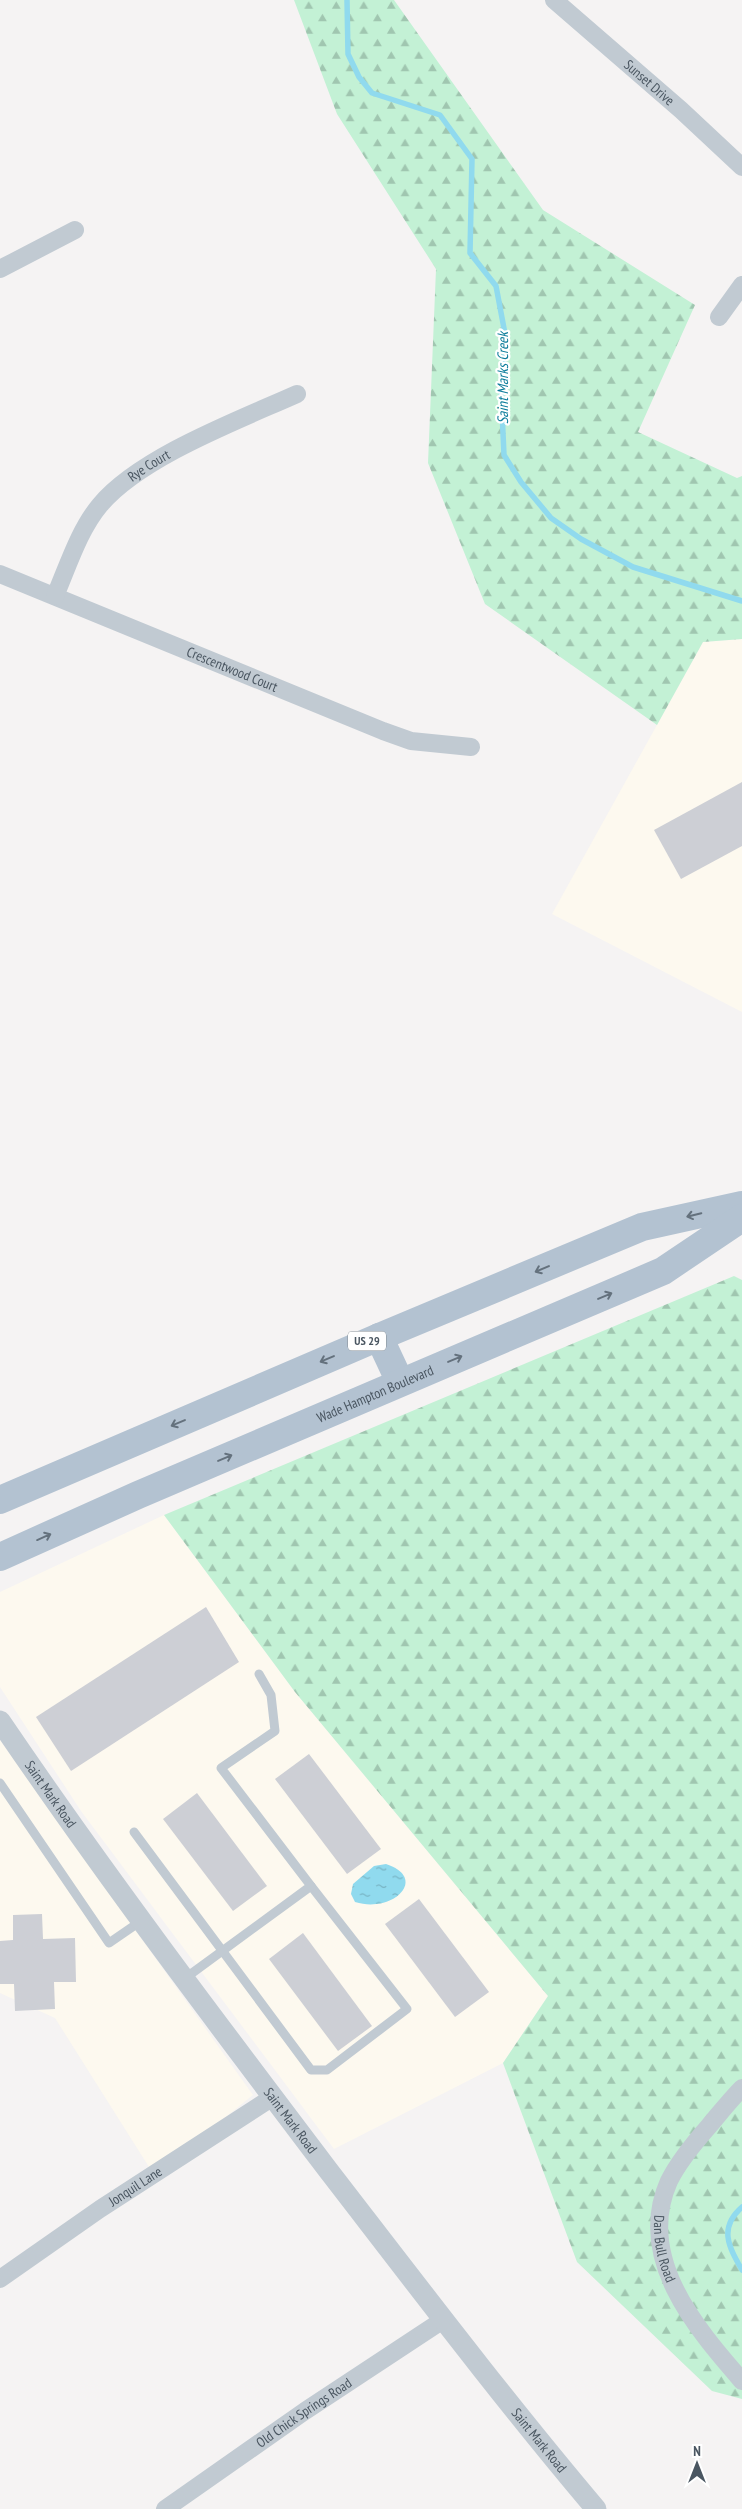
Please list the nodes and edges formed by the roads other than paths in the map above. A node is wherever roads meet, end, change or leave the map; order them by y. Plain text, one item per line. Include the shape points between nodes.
1 (554, 0) edge
2 (742, 167) edge
3 (75, 230) dead end
4 (0, 269) edge
5 (742, 286) edge
6 (719, 317) dead end
7 (297, 394) dead end
8 (0, 574) edge
9 (55, 596) junction
10 (471, 746) dead end
11 (742, 1205) edge
12 (742, 1218) edge
13 (379, 1336) junction
14 (400, 1382) junction
15 (0, 1500) edge
16 (0, 1557) edge
17 (259, 1674) dead end
18 (0, 1721) edge
19 (0, 1783) edge
20 (134, 1832) dead end
21 (311, 1886) junction
22 (141, 1921) junction
23 (222, 1951) junction
24 (184, 1979) junction
25 (742, 2088) edge
26 (273, 2097) junction
27 (0, 2279) edge
28 (443, 2320) junction
29 (742, 2380) edge
30 (165, 2509) edge
31 (596, 2509) edge

1 - 2 street, Sunset Drive
3 - 4 street
5 - 6 street
7 - 9 street, Rye Court via 167,455 113,490 87,524
8 - 9 street, Crescentwood Court
9 - 10 street, Crescentwood Court via 383,732 411,741
11 -> 13 main road, US 29 via 642,1227
14 -> 12 main road, Wade Hampton Boulevard via 663,1271
13 - 14 main road
13 -> 15 main road, US 29
16 -> 14 main road, Wade Hampton Boulevard
17 - 21 lane via 270,1695 275,1731 221,1768
18 - 22 street, Saint Mark Road
19 - 22 lane via 108,1943
20 - 23 lane
21 - 23 lane
21 - 23 lane via 407,2010 327,2070 310,2070
22 - 24 street, Saint Mark Road
23 - 24 lane
24 - 26 street, Saint Mark Road
25 - 29 street, Dan Bull Road via 676,2168 660,2210 658,2240 666,2272 688,2310 717,2352
26 - 27 street, Jonquil Lane via 100,2209
26 - 28 street, Saint Mark Road
28 - 30 street, Old Chick Springs Road
28 - 31 street, Saint Mark Road

